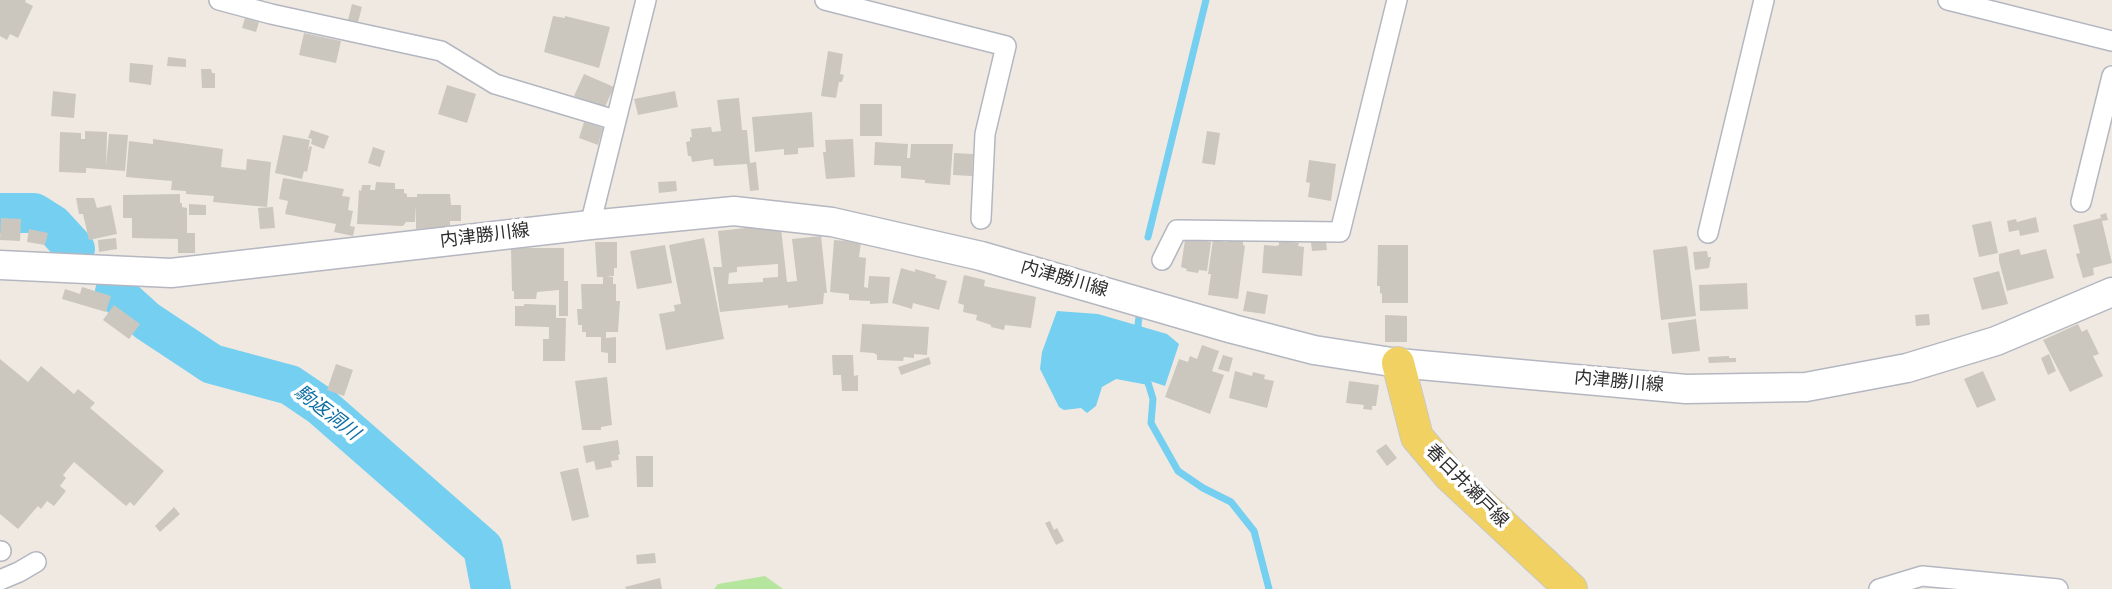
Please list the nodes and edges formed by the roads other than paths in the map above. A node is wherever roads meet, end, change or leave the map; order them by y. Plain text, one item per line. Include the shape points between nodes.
1 (219, 0) edge
2 (646, 0) edge
3 (825, 0) edge
4 (1397, 0) edge
5 (1764, 0) edge
6 (1948, 0) edge
7 (273, 7) edge
8 (2112, 41) edge
9 (2112, 76) edge
10 (615, 120) junction
11 (2081, 202) dead end
12 (981, 219) dead end
13 (590, 225) junction
14 (1708, 233) dead end
15 (1162, 260) dead end
16 (0, 264) edge
17 (2112, 292) edge
18 (1398, 363) junction
19 (36, 562) dead end
20 (0, 580) edge
21 (1571, 589) edge
22 (1879, 589) edge
23 (2058, 589) edge

1 - 7 street
2 - 10 street
3 - 12 street via 1006,46 985,134
4 - 15 street via 1340,232 1177,230
5 - 14 street
6 - 8 street
7 - 10 street via 441,51 495,84
9 - 11 street
10 - 13 street
13 - 16 main road, 内津勝川線 via 171,273
13 - 18 main road, 内津勝川線 via 734,211 832,222 981,256 1314,350
17 - 18 main road, 内津勝川線 via 1984,345 1907,368 1806,387 1686,389
18 - 21 main road, 春日井瀬戸線 via 1417,437 1449,475
19 - 20 street
22 - 23 street via 1922,576

